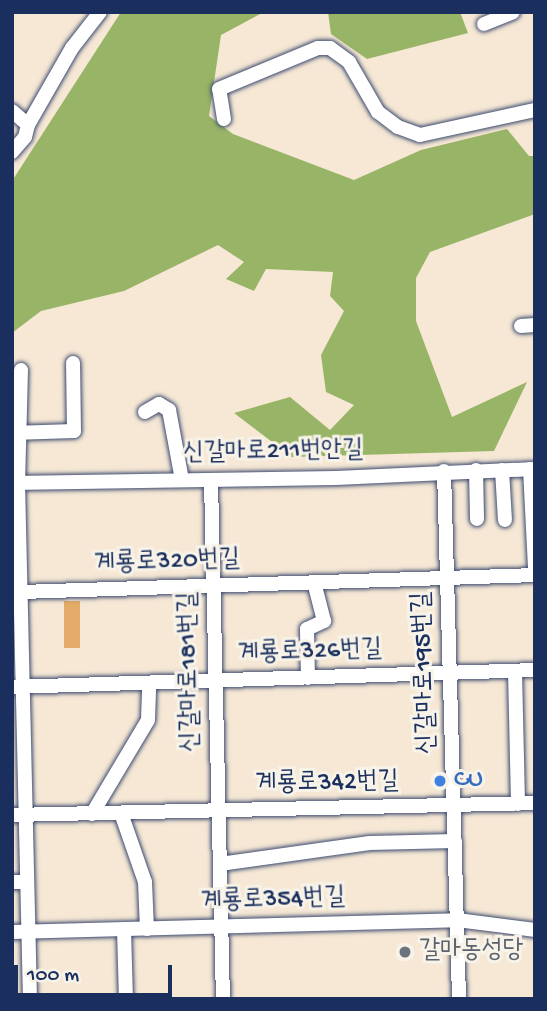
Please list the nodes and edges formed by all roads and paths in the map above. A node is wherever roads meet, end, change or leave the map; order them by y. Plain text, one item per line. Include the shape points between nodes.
1 (100, 12) edge
2 (513, 12) edge
3 (484, 24) dead end
4 (535, 110) edge
5 (12, 111) edge
6 (224, 119) dead end
7 (28, 125) junction
8 (12, 152) edge
9 (73, 363) dead end
10 (21, 370) dead end
11 (145, 412) dead end
12 (16, 433) edge
13 (533, 469) edge
14 (476, 470) junction
15 (502, 470) junction
16 (444, 471) junction
17 (182, 480) junction
18 (211, 480) junction
19 (15, 483) edge
20 (477, 519) dead end
21 (505, 520) dead end
22 (535, 568) edge
23 (535, 575) edge
24 (447, 578) junction
25 (314, 582) junction
26 (214, 586) junction
27 (21, 592) junction
28 (535, 670) edge
29 (514, 671) junction
30 (450, 673) junction
31 (308, 678) junction
32 (216, 681) junction
33 (149, 683) junction
34 (18, 687) edge
35 (535, 803) edge
36 (518, 804) junction
37 (454, 805) junction
38 (219, 811) junction
39 (121, 813) junction
40 (92, 814) junction
41 (19, 815) edge
42 (455, 841) junction
43 (220, 864) junction
44 (20, 882) edge
45 (457, 920) junction
46 (221, 926) junction
47 (124, 929) junction
48 (147, 929) junction
49 (535, 930) edge
50 (12, 932) edge
51 (29, 932) junction
52 (30, 999) edge
53 (126, 999) edge
54 (223, 999) edge
55 (459, 999) edge

1 - 7 street via 72,48
2 - 3 street
4 - 6 street via 420,135 398,127 378,112 358,75 330,48 318,48 219,89
5 - 7 street
7 - 8 street via 25,137
9 - 12 street via 74,431
10 - 12 street
11 - 17 street via 159,404 169,410
12 - 19 street
13 - 15 street, 신갈마로211번안길
13 - 22 street
14 - 15 street, 신갈마로211번안길
14 - 16 street, 신갈마로211번안길
14 - 20 street
15 - 21 street
16 - 18 street, 신갈마로211번안길
16 - 24 street, 신갈마로195번길
17 - 18 street, 신갈마로211번안길
17 - 19 street, 신갈마로211번안길
18 - 26 street, 신갈마로181번길
19 - 27 street
23 - 24 street, 계룡로320번길
24 - 25 street, 계룡로320번길
24 - 30 street, 신갈마로195번길
25 - 26 street, 계룡로320번길
25 - 31 street via 324,621 307,629
26 - 27 street, 계룡로320번길
26 - 32 street, 신갈마로181번길
27 - 34 street
28 - 29 street, 계룡로326번길
29 - 30 street, 계룡로326번길
29 - 36 street
30 - 31 street, 계룡로326번길
30 - 37 street, 신갈마로195번길
31 - 32 street, 계룡로326번길
32 - 33 street, 계룡로326번길
32 - 38 street, 신갈마로181번길
33 - 34 street, 계룡로326번길
33 - 40 street via 148,720
34 - 41 street
35 - 36 street, 계룡로342번길
36 - 37 street, 계룡로342번길
37 - 38 street, 계룡로342번길
37 - 42 street, 신갈마로195번길
38 - 39 street, 계룡로342번길
38 - 43 street, 신갈마로181번길
39 - 40 street, 계룡로342번길
39 - 48 street via 145,882
40 - 41 street, 계룡로342번길
41 - 44 street
42 - 43 street via 370,843
42 - 45 street, 신갈마로195번길
43 - 46 street, 신갈마로181번길
44 - 51 street
45 - 46 street, 계룡로354번길
45 - 49 street, 계룡로354번길
45 - 55 street, 신갈마로195번길
46 - 48 street, 계룡로354번길
46 - 54 street, 신갈마로181번길
47 - 48 street, 계룡로354번길
47 - 51 street, 계룡로354번길
47 - 53 street
50 - 51 street, 계룡로354번길
51 - 52 street

